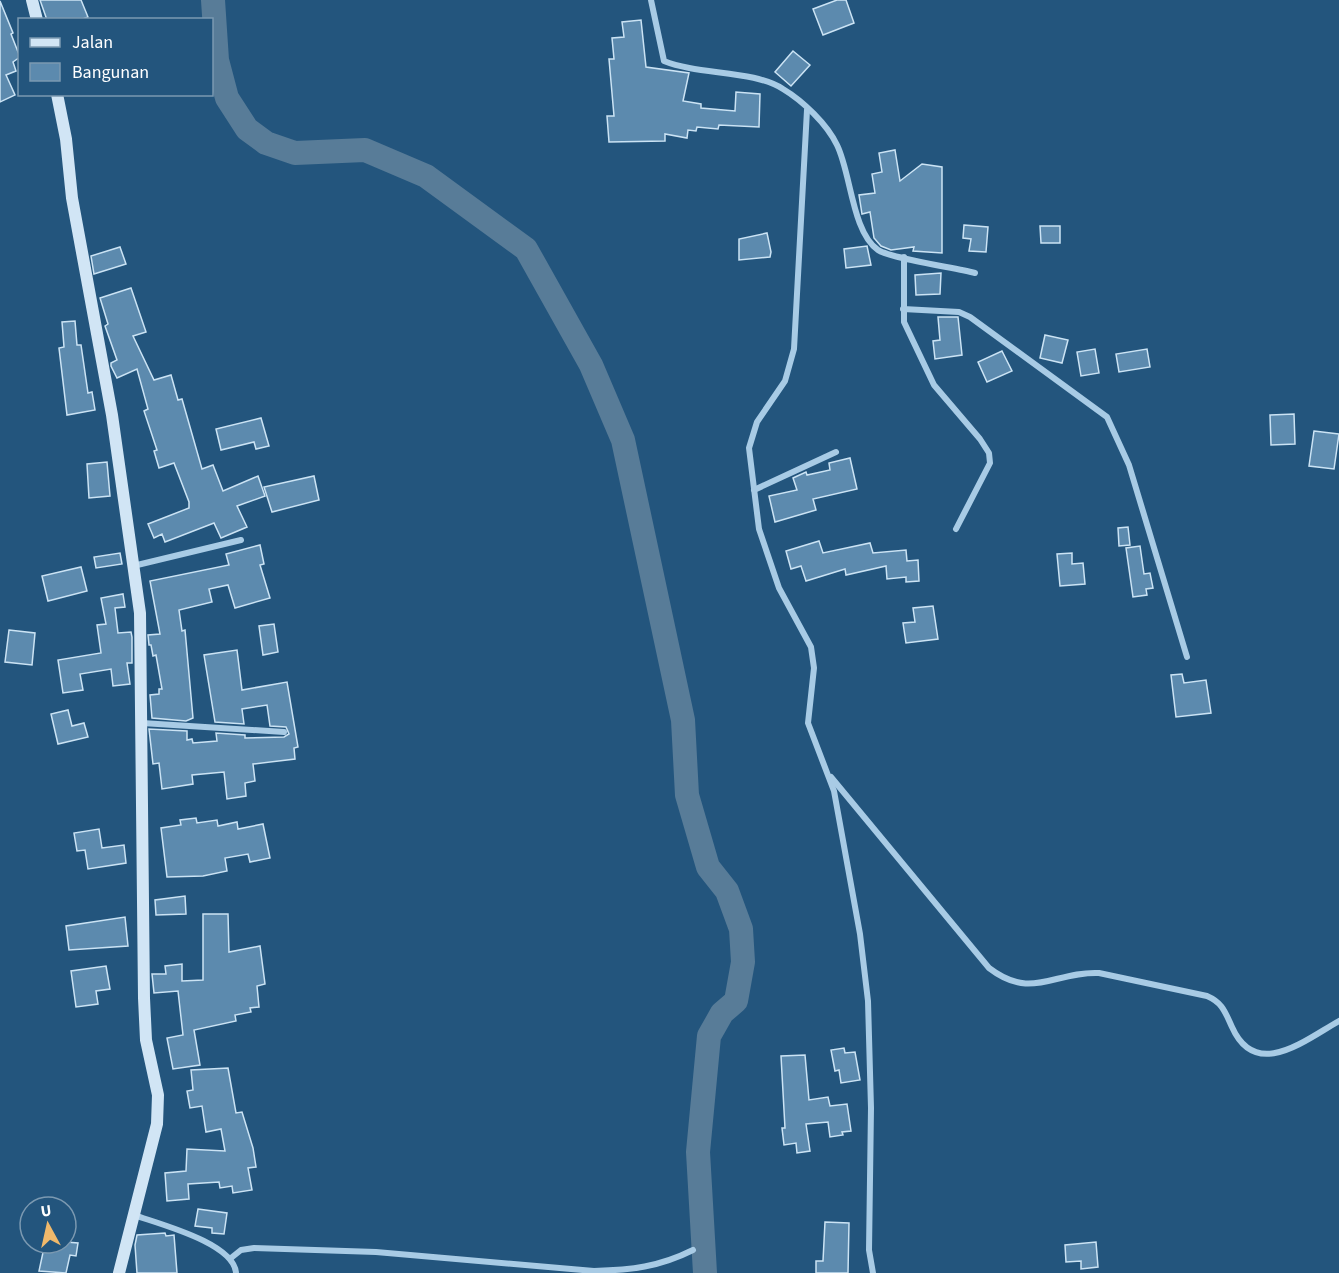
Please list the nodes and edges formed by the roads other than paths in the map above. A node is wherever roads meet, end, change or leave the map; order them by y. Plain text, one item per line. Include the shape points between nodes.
1 (32, 0) edge
2 (651, 0) edge
3 (37, 18) edge
4 (57, 96) edge
5 (807, 110) junction
6 (904, 257) junction
7 (975, 273) dead end
8 (903, 309) junction
9 (836, 452) dead end
10 (754, 490) junction
11 (956, 529) dead end
12 (241, 540) dead end
13 (134, 566) junction
14 (1187, 657) dead end
15 (142, 723) junction
16 (284, 732) dead end
17 (826, 772) junction
18 (1339, 1021) edge
19 (134, 1215) junction
20 (693, 1250) dead end
21 (231, 1258) junction
22 (119, 1273) edge
23 (236, 1273) edge
24 (873, 1273) edge

1 - 3 street
2 - 5 street via 664,61 764,81 782,88
4 - 13 street
5 - 6 street via 836,143 866,237 879,251
5 - 10 street via 794,349 785,381 757,422 751,438
6 - 7 street
6 - 8 street
8 - 11 street via 904,322 934,385 980,439 990,458
8 - 14 street via 960,312 1107,417 1130,465
9 - 10 street
10 - 17 street via 759,530 779,588 811,647 814,668 808,723
12 - 13 street
13 - 15 street via 140,613
15 - 16 street
15 - 19 street via 144,998 146,1040 159,1095 157,1124
17 - 18 street via 989,968 1003,979 1034,984 1084,972 1099,973 1207,996 1226,1011 1238,1039 1261,1055 1271,1056 1285,1050
17 - 24 street via 834,791 868,1001 869,1250
19 - 21 street via 191,1235
19 - 22 street
20 - 21 street via 668,1263 594,1271 364,1252 254,1248 241,1250
21 - 23 street

